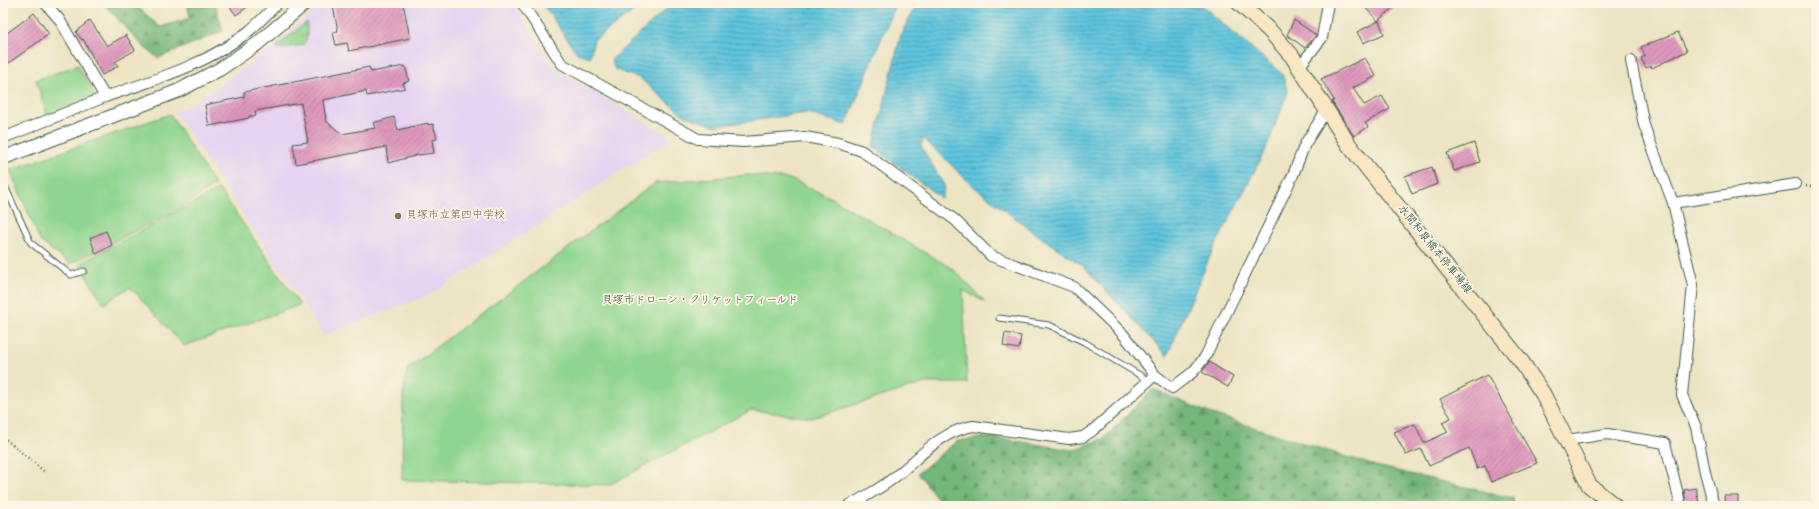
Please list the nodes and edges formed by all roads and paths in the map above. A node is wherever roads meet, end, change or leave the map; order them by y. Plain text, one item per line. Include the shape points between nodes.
1 (45, 3) edge
2 (278, 3) edge
3 (305, 3) edge
4 (522, 3) edge
5 (1239, 3) edge
6 (1328, 3) edge
7 (245, 34) junction
8 (253, 47) junction
9 (1631, 61) dead end
10 (1299, 67) junction
11 (105, 97) junction
12 (1327, 109) junction
13 (3, 138) edge
14 (3, 158) edge
15 (3, 182) edge
16 (1796, 184) dead end
17 (1673, 204) junction
18 (84, 271) dead end
19 (999, 318) dead end
20 (1155, 375) junction
21 (1143, 377) dead end
22 (3, 437) edge
23 (1568, 440) junction
24 (46, 473) dead end
25 (1612, 505) edge
26 (848, 506) edge
27 (1681, 506) edge
28 (1714, 506) edge

1 - 11 street via 59,19
2 - 7 street
3 - 8 street
4 - 20 street via 562,64 698,139 743,142 805,137 862,150 955,220 991,256 1074,287 1123,334
5 - 10 main road, 水間和泉橋本停車場線 via 1283,45
6 - 10 street via 1322,38
7 - 8 street
7 - 11 street via 216,52 168,75
8 - 14 street via 220,69 178,91
9 - 17 street via 1644,126
10 - 12 main road, 水間和泉橋本停車場線
11 - 13 street
12 - 20 street via 1305,144 1293,175 1205,357 1193,372 1172,388
12 - 23 main road, 水間和泉橋本停車場線 via 1349,145 1521,361 1543,394
15 - 18 lane via 30,243 71,275
16 - 17 street
17 - 28 street via 1693,286 1682,395 1696,427
19 - 21 lane via 1049,325 1084,342
20 - 26 street via 1092,432 1083,437 1069,440 973,426 958,429 938,441 891,481
22 - 24 path
23 - 25 main road, 水間和泉橋本停車場線 via 1589,485
23 - 27 street via 1607,434 1665,443

